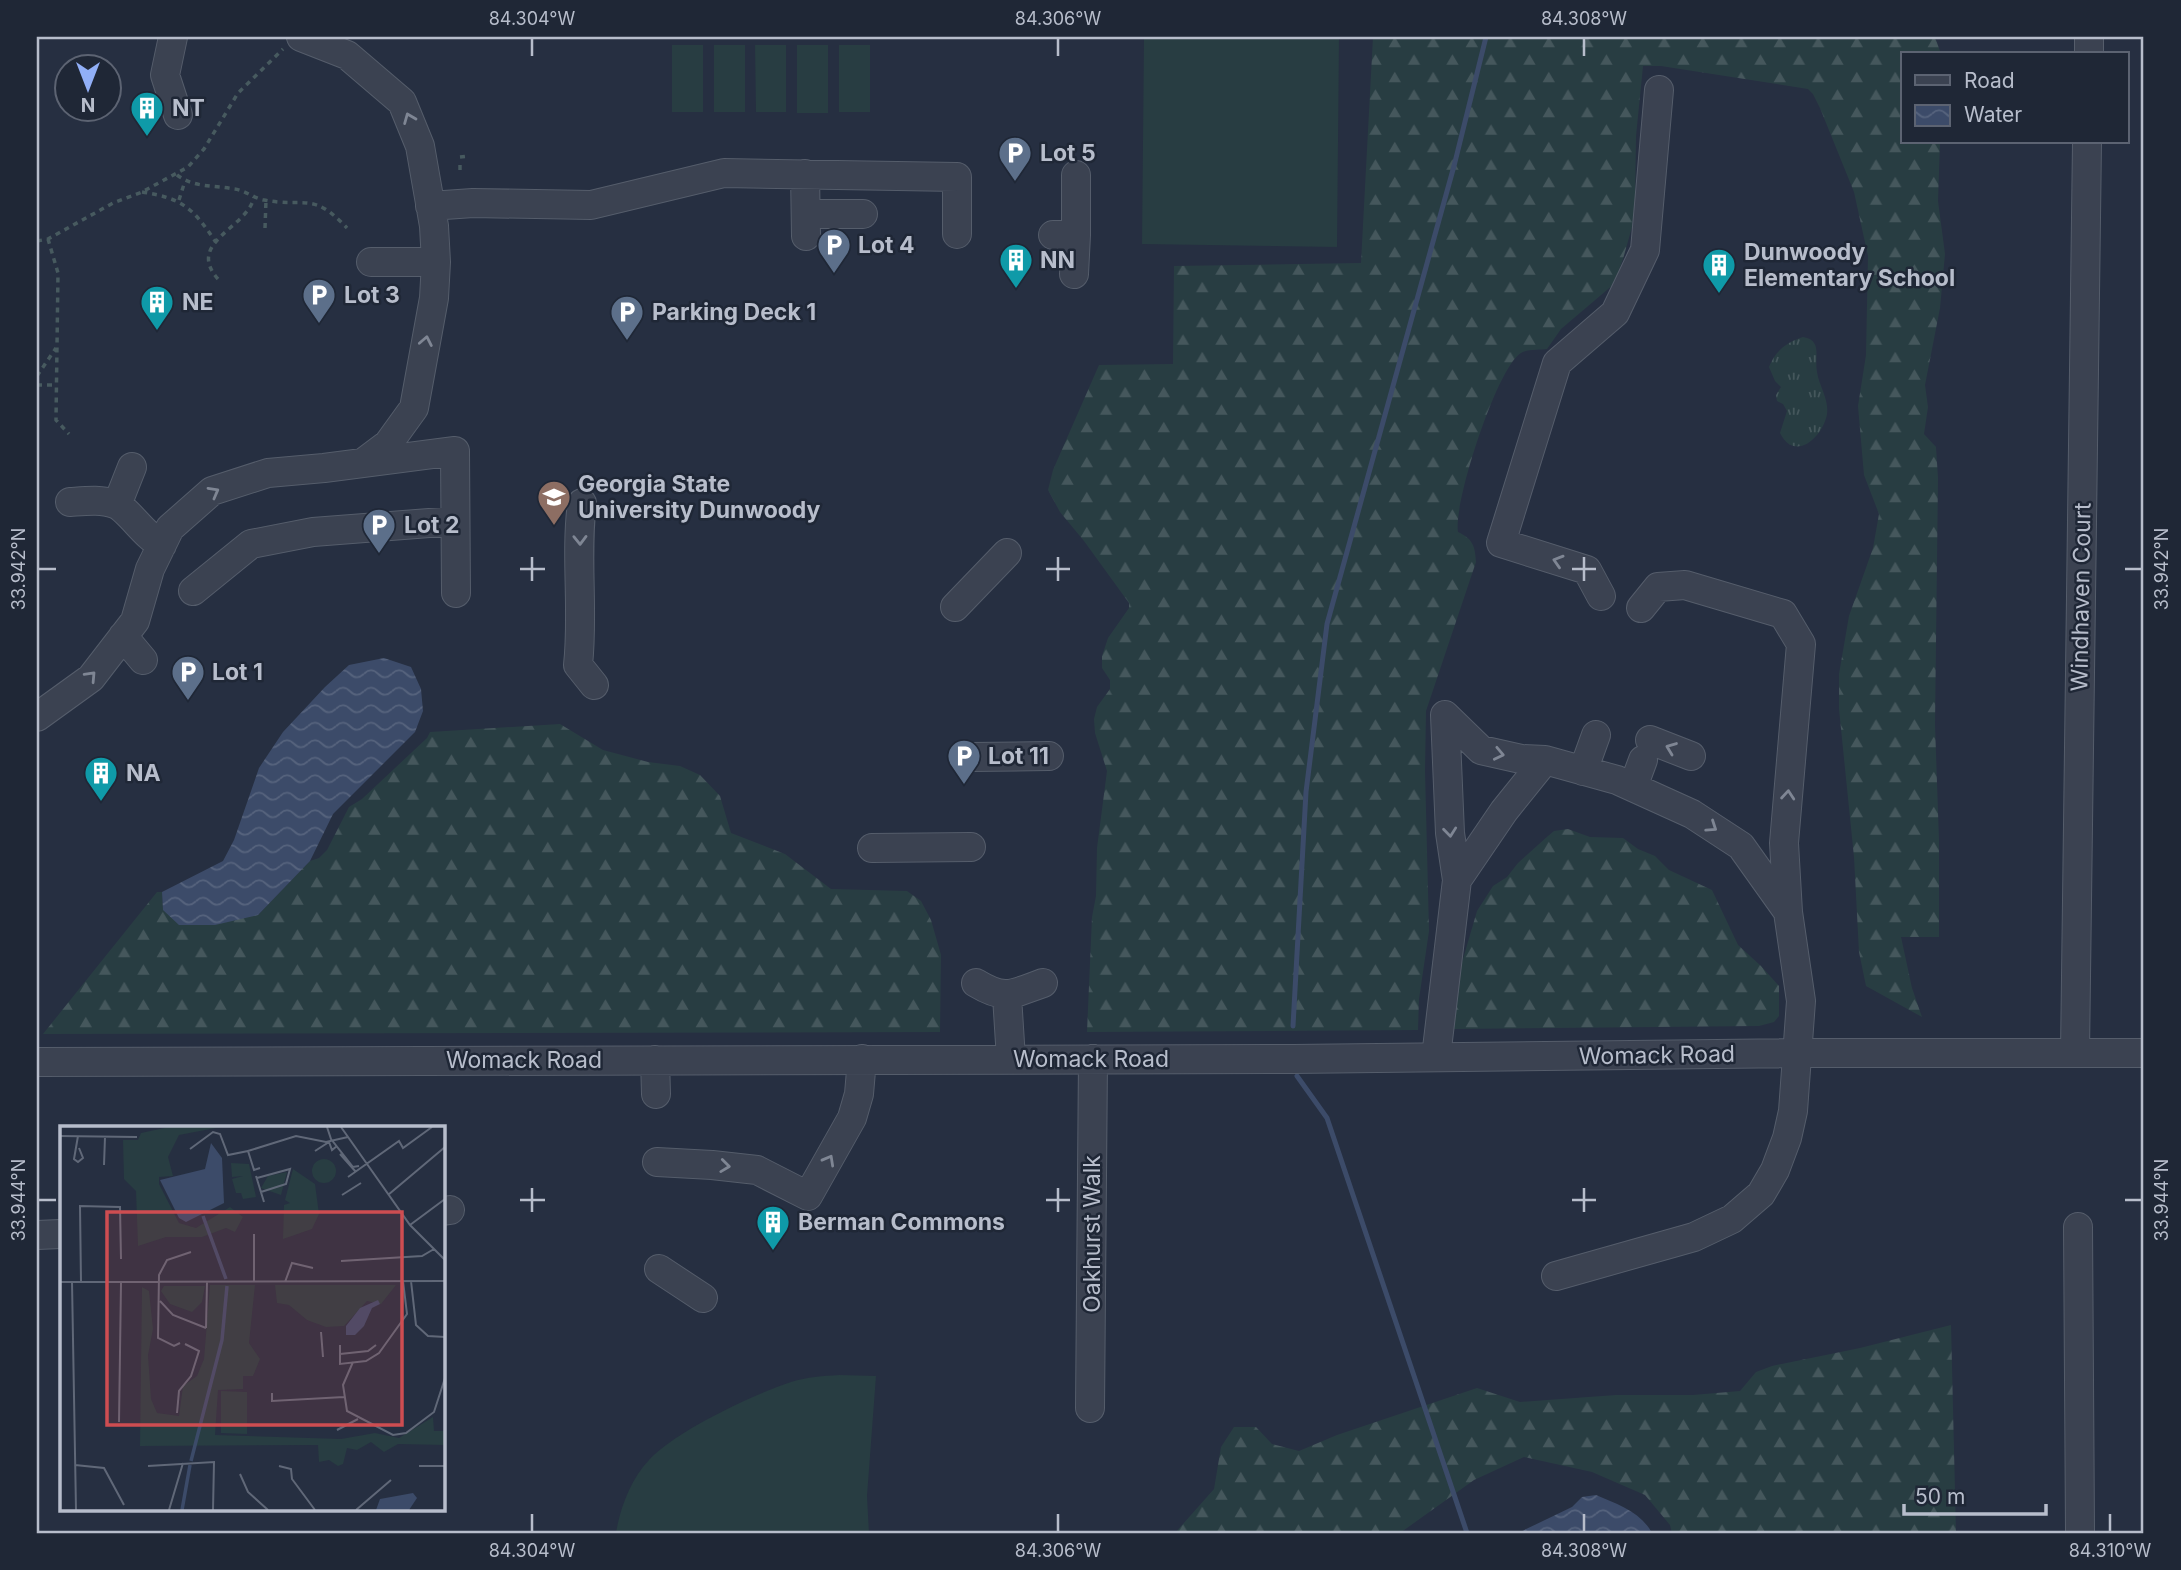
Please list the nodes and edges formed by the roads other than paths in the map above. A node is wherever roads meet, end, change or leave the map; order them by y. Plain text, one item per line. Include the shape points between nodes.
1 (173, 37) edge
2 (309, 41) edge
3 (1659, 90) dead end
4 (178, 115) dead end
5 (2088, 144) edge
6 (805, 174) junction
7 (1076, 176) dead end
8 (430, 206) junction
9 (863, 214) dead end
10 (957, 234) dead end
11 (370, 262) dead end
12 (436, 262) junction
13 (1074, 274) dead end
14 (364, 461) junction
15 (132, 467) dead end
16 (70, 502) dead end
17 (582, 503) dead end
18 (117, 505) junction
19 (455, 521) junction
20 (162, 545) junction
21 (1007, 553) dead end
22 (192, 591) dead end
23 (456, 593) dead end
24 (1601, 596) dead end
25 (956, 607) dead end
26 (1641, 608) dead end
27 (123, 636) junction
28 (143, 660) dead end
29 (594, 685) dead end
30 (37, 717) edge
31 (1596, 735) dead end
32 (971, 757) dead end
33 (1049, 757) dead end
34 (1692, 757) dead end
35 (1545, 760) junction
36 (1583, 771) junction
37 (1633, 787) junction
38 (971, 847) dead end
39 (872, 848) dead end
40 (1457, 880) junction
41 (1788, 912) junction
42 (976, 983) dead end
43 (1043, 983) dead end
44 (1007, 996) junction
45 (2074, 1052) junction
46 (1796, 1053) junction
47 (2144, 1053) edge
48 (1436, 1057) junction
49 (862, 1059) junction
50 (1011, 1059) junction
51 (1093, 1059) junction
52 (655, 1060) junction
53 (37, 1062) edge
54 (656, 1094) dead end
55 (657, 1162) dead end
56 (2078, 1227) dead end
57 (60, 1234) edge
58 (37, 1235) edge
59 (659, 1269) dead end
60 (1556, 1276) dead end
61 (703, 1298) dead end
62 (1090, 1408) dead end
63 (2080, 1533) edge

1 - 4 street via 165,75
8 -> 2 street via 420,146 402,102 347,55
24 -> 3 street via 1587,570 1501,543 1557,363 1615,313 1646,250
5 - 45 street, Windhaven Court
6 - 8 street via 724,173 591,205
6 - 9 street via 806,225
6 - 10 street via 957,177
7 - 13 street via 1065,235
8 - 12 street
11 - 12 street
14 -> 12 street via 388,444 414,408 434,299
14 - 19 street via 455,450
20 -> 14 street via 170,528 212,491 268,473
15 - 18 street
16 - 18 street
17 -> 29 street via 578,665
18 - 20 street
19 - 22 street via 313,532 251,544
19 - 23 street
20 - 27 street via 135,621
21 - 25 street
41 -> 26 street via 1784,843 1801,643 1783,614 1685,584 1658,587
27 - 28 street
30 -> 27 street via 91,678
31 - 36 street
32 - 33 street
34 -> 37 street via 1646,750
35 - 36 street
35 - 40 street
35 - 40 street via 1481,750 1446,715 1449,819
36 - 37 street
37 -> 41 street via 1692,814 1741,846
38 - 39 street
40 - 48 street
41 - 46 street via 1801,1001
42 - 44 street
43 - 44 street
44 - 50 street
45 - 46 street, Womack Road
45 - 47 street, Womack Road
46 - 48 street, Womack Road
46 - 60 street via 1794,1111 1775,1170 1761,1194 1732,1219 1694,1237
48 - 51 street, Womack Road
49 - 50 street, Womack Road
49 - 52 street, Womack Road
55 -> 49 street via 757,1170 808,1196 849,1124 859,1094
50 - 51 street, Womack Road
51 - 62 street, Oakhurst Walk
52 - 53 street, Womack Road
52 - 54 street
56 - 63 street
57 - 58 street
59 - 61 street

